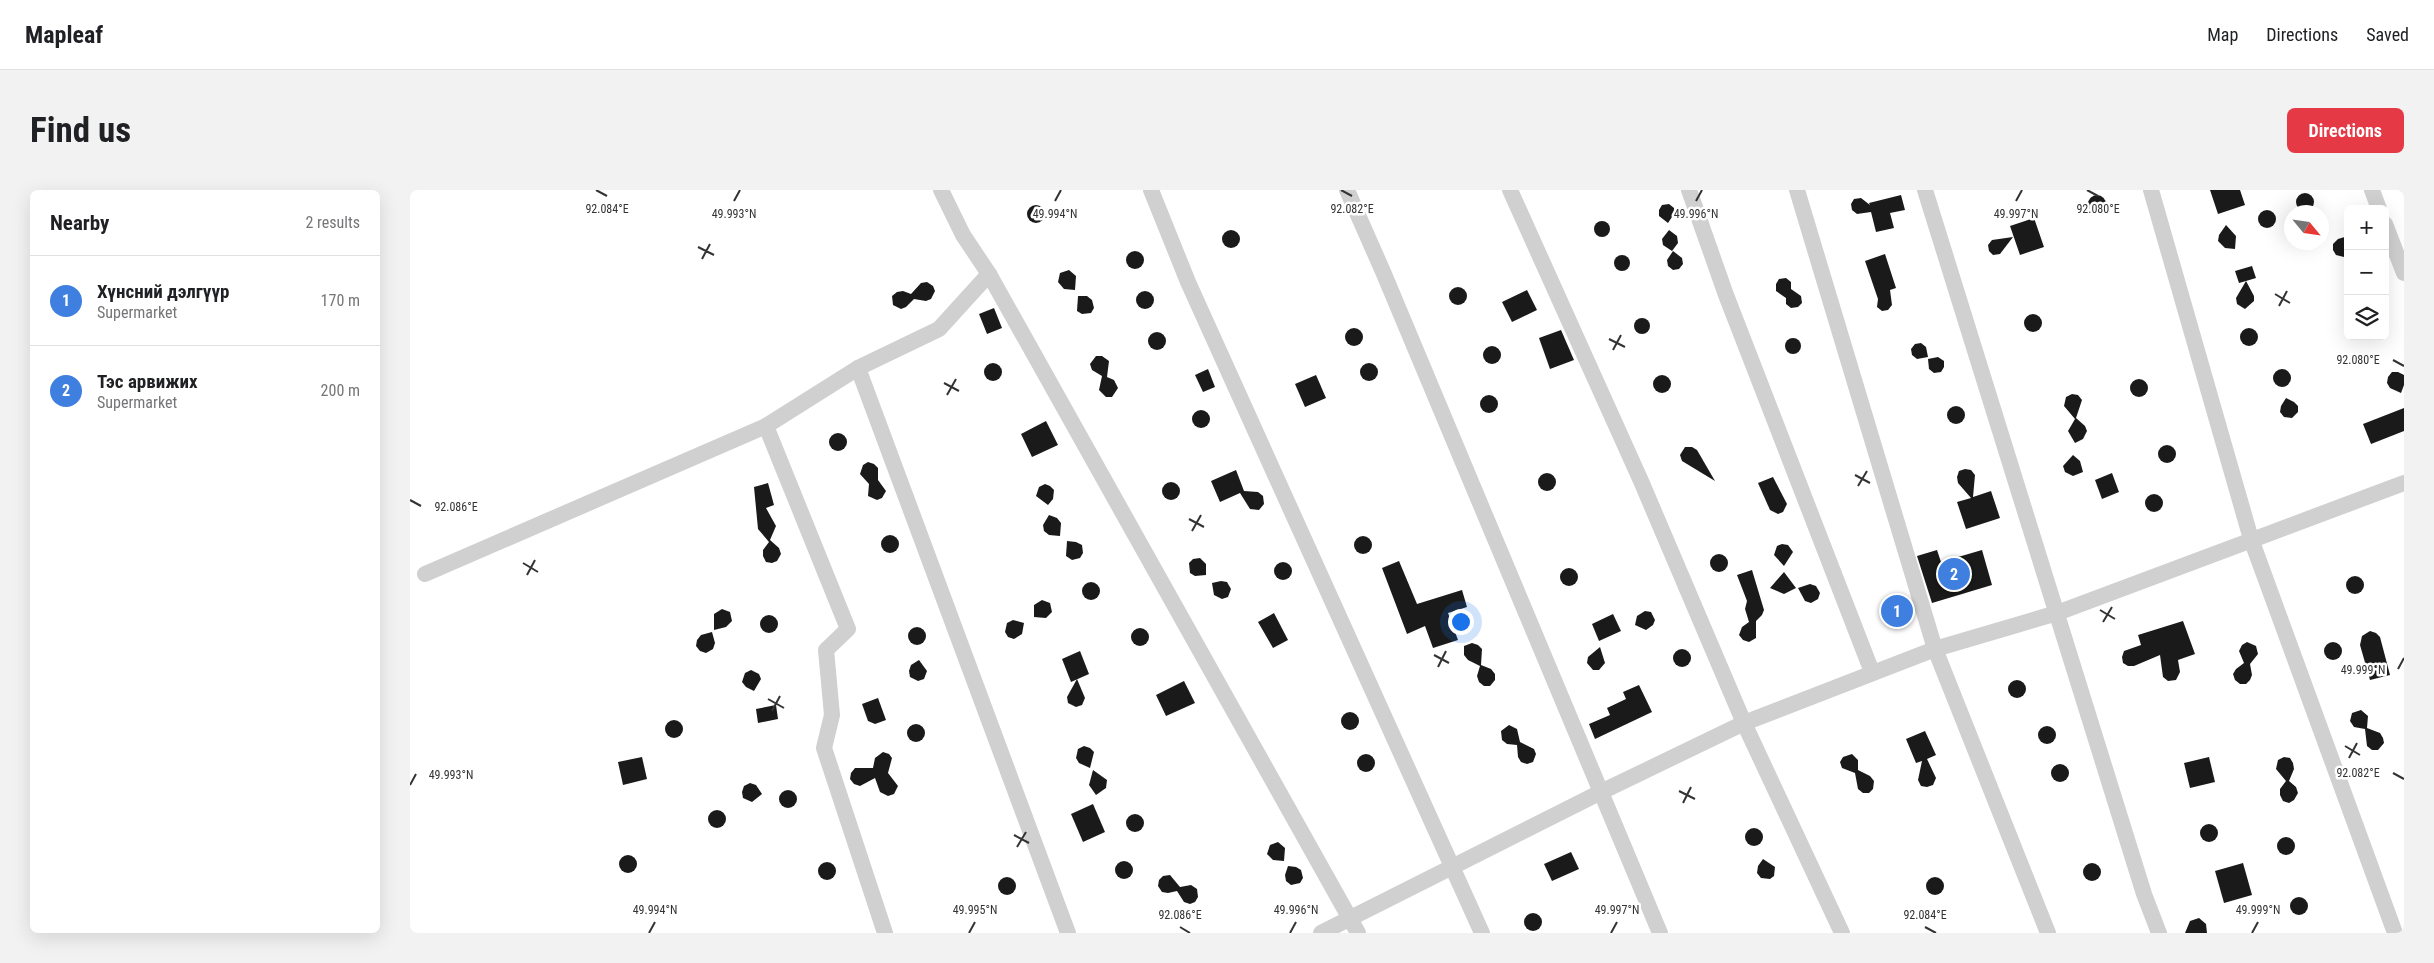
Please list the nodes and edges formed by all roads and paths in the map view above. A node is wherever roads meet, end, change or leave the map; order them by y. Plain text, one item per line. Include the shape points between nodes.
1 (941, 190) edge
2 (1151, 190) edge
3 (1347, 190) edge
4 (1510, 190) edge
5 (1689, 190) edge
6 (1797, 190) edge
7 (1925, 190) edge
8 (2151, 190) edge
9 (2372, 190) edge
10 (2378, 205) edge
11 (2389, 234) edge
12 (2404, 273) edge
13 (989, 274) junction
14 (858, 368) junction
15 (766, 426) junction
16 (2404, 483) edge
17 (2251, 539) junction
18 (425, 574) dead end
19 (2057, 613) junction
20 (1935, 649) junction
21 (1872, 672) junction
22 (1744, 723) junction
23 (1601, 792) junction
24 (1452, 867) junction
25 (1351, 918) junction
26 (885, 933) edge
27 (1068, 933) edge
28 (1321, 933) edge
29 (1358, 933) edge
30 (1482, 933) edge
31 (1660, 933) edge
32 (1842, 933) edge
33 (2048, 933) edge
34 (2159, 933) edge
35 (2395, 933) edge

1 - 13 street via 963,235
2 - 24 street via 1192,291
3 - 23 street
4 - 22 street via 1641,481
5 - 21 street via 1726,295
6 - 20 street
7 - 19 street
8 - 17 street
9 - 10 street
11 - 12 street
13 - 14 street via 939,330
13 - 25 street
14 - 15 street
14 - 27 street
15 - 18 street
15 - 26 street via 848,629 826,650 832,715 824,748
16 - 17 street
17 - 19 street
17 - 35 street
19 - 20 street
19 - 34 street
20 - 21 street
20 - 33 street
21 - 22 street
22 - 23 street
22 - 32 street
23 - 24 street
23 - 31 street
24 - 25 street
24 - 30 street
25 - 28 street
25 - 29 street

